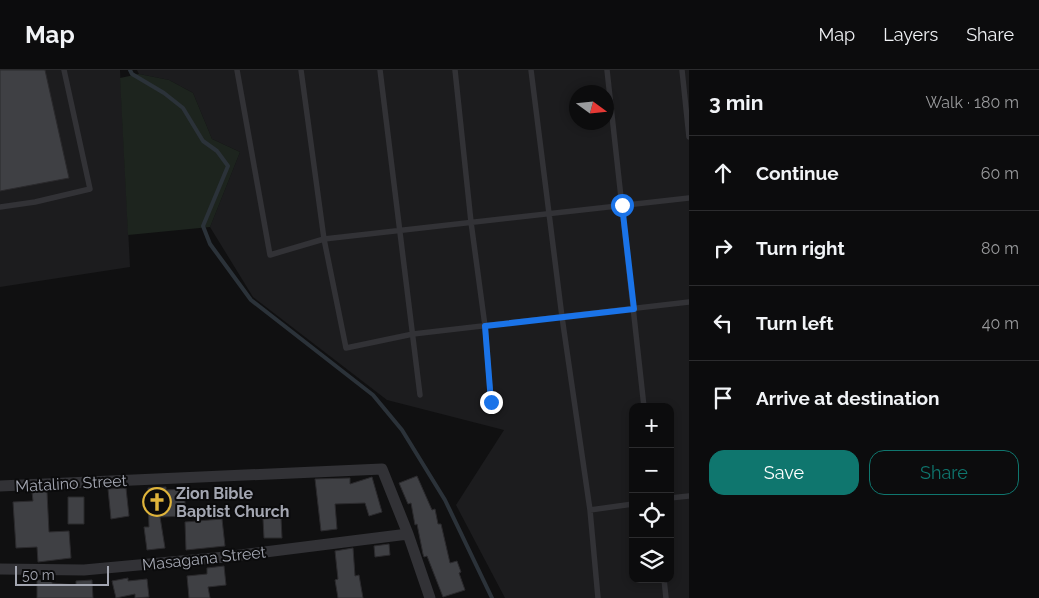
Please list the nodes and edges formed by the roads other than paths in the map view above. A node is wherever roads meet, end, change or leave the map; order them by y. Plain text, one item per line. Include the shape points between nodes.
1 (64, 70) edge
2 (237, 70) edge
3 (301, 70) edge
4 (380, 70) edge
5 (455, 70) edge
6 (531, 70) edge
7 (607, 70) edge
8 (682, 70) edge
9 (689, 137) edge
10 (689, 198) edge
11 (622, 205) junction
12 (0, 207) edge
13 (548, 214) junction
14 (471, 222) junction
15 (400, 230) junction
16 (324, 239) junction
17 (689, 302) edge
18 (634, 309) junction
19 (562, 317) junction
20 (485, 326) junction
21 (413, 334) junction
22 (420, 395) dead end
23 (491, 402) dead end
24 (644, 403) edge
25 (0, 486) edge
26 (689, 496) edge
27 (674, 498) edge
28 (629, 505) edge
29 (590, 510) junction
30 (408, 534) junction
31 (0, 569) edge
32 (664, 583) edge
33 (430, 598) edge
34 (598, 598) edge
35 (666, 598) edge

1 - 12 lane via 90,189
2 - 16 lane via 270,255
3 - 16 lane
4 - 15 lane
5 - 14 lane
6 - 13 lane
7 - 11 lane
8 - 9 lane
10 - 11 lane
11 - 13 lane
11 - 18 lane
13 - 14 lane
13 - 19 lane
14 - 15 lane
14 - 20 lane
15 - 16 lane
15 - 21 lane
16 - 21 lane via 346,348
17 - 18 lane
18 - 19 lane
18 - 24 lane
19 - 20 lane
19 - 29 lane
20 - 21 lane
20 - 23 lane
21 - 22 lane
25 - 30 street, Matalino Street via 382,469
26 - 27 lane
28 - 29 lane
29 - 34 lane
30 - 31 street, Masagana Street via 84,570
30 - 33 street
32 - 35 lane

